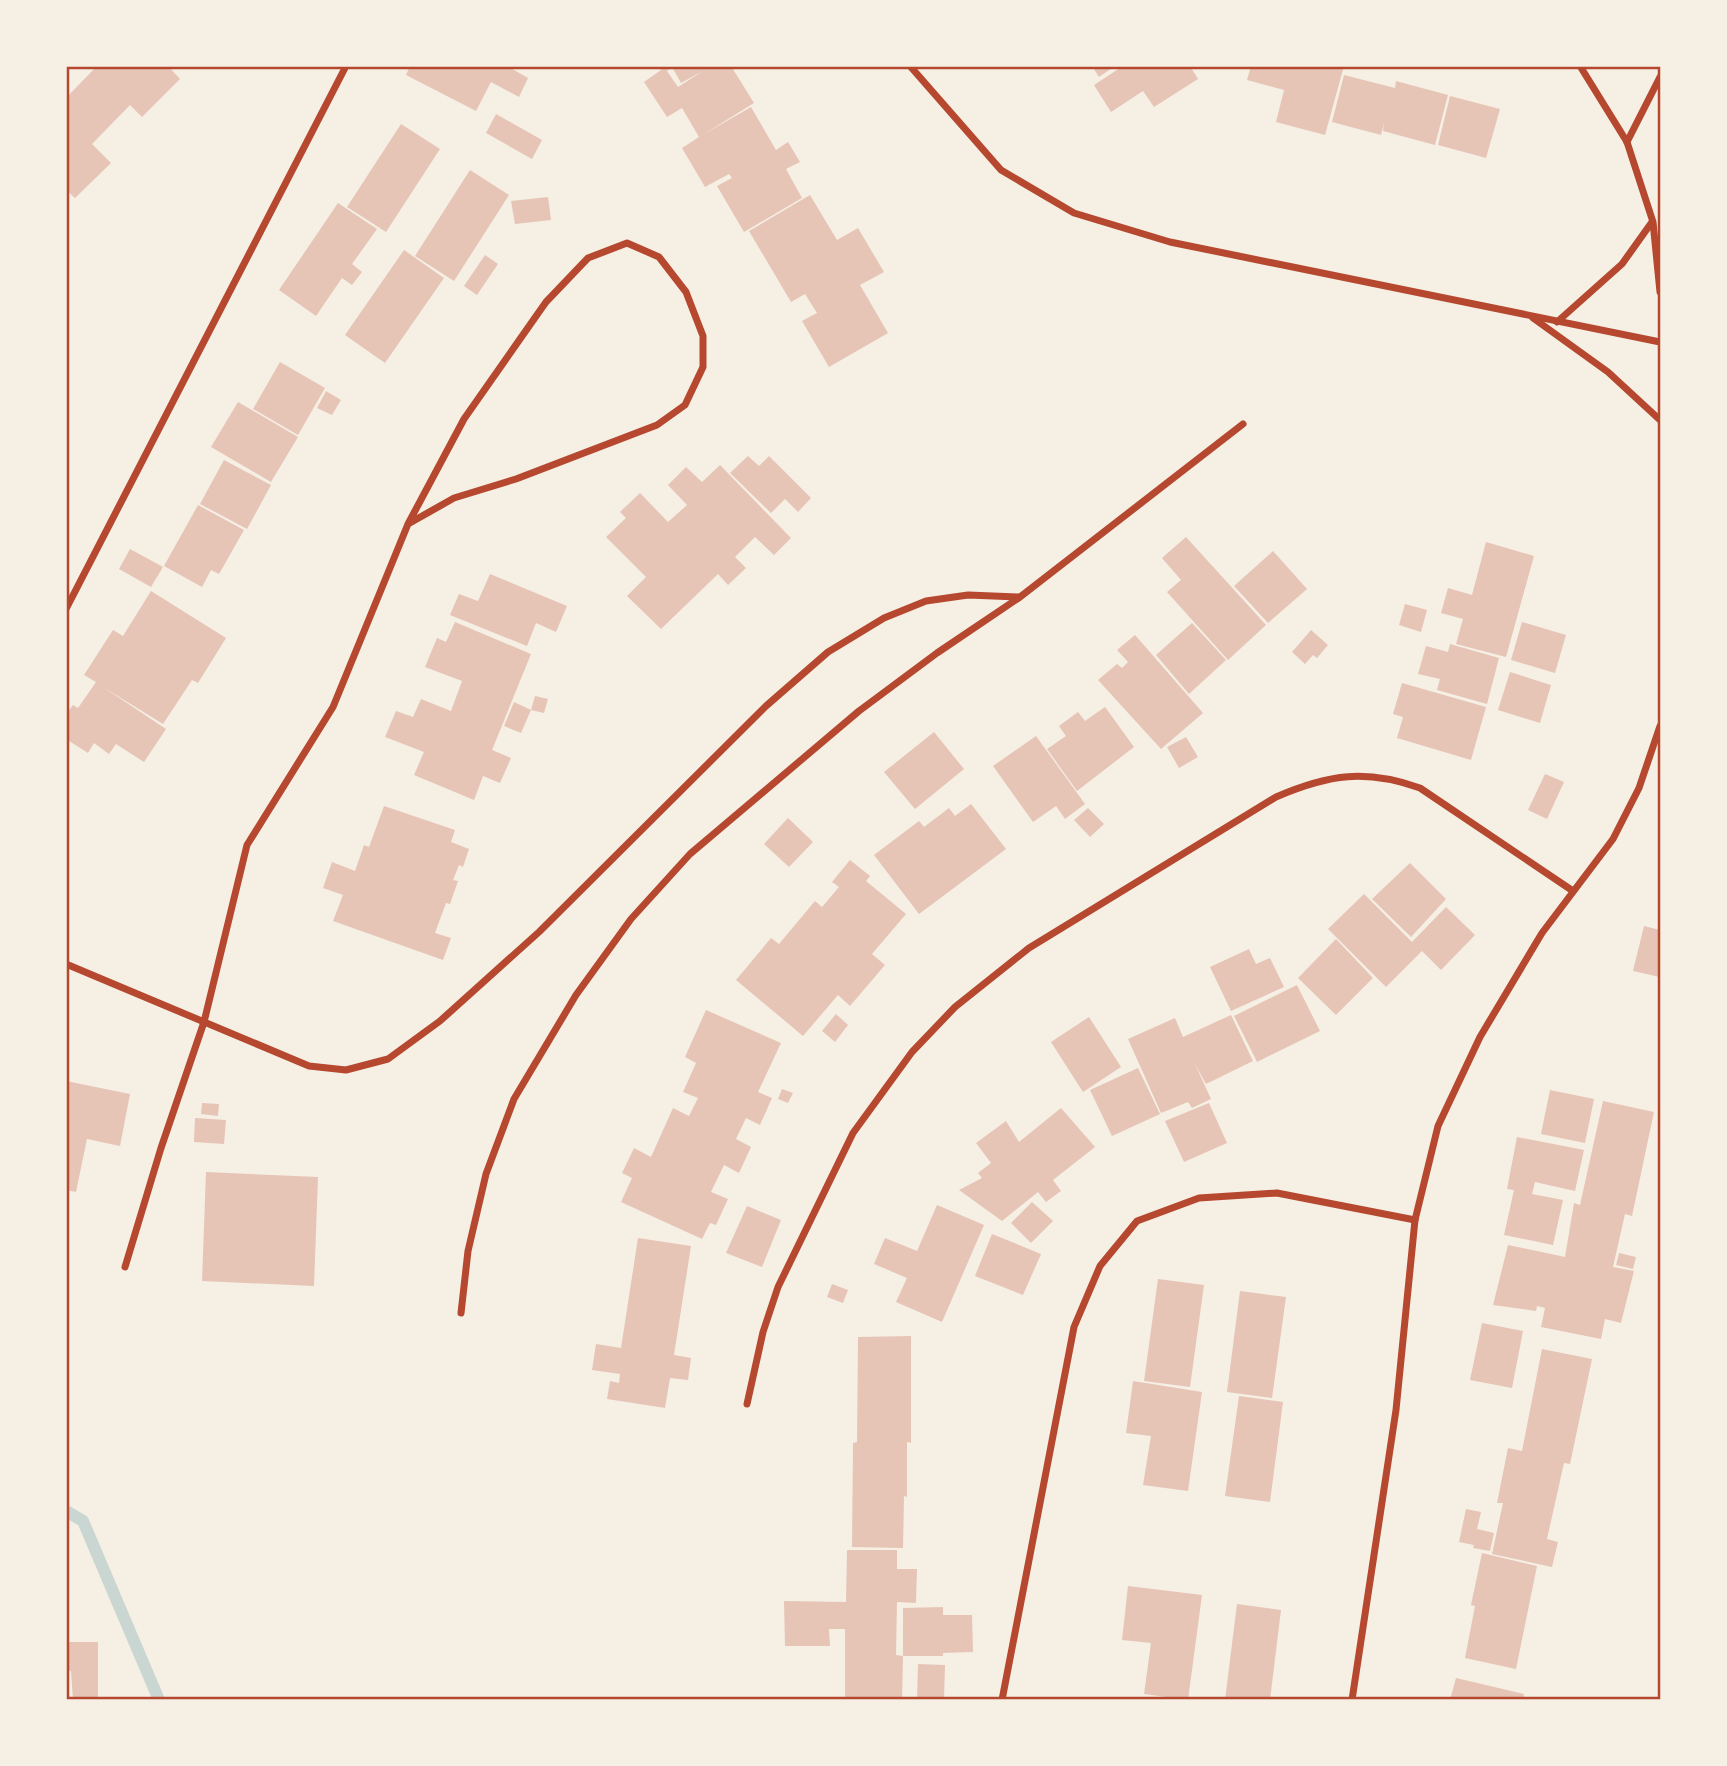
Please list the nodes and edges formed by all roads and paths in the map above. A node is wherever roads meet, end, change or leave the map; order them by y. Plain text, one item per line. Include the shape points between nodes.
1 (346, 66) edge
2 (910, 66) edge
3 (1580, 66) edge
4 (1661, 77) edge
5 (1627, 142) junction
6 (1653, 222) junction
7 (1661, 292) edge
8 (1530, 316) junction
9 (1557, 321) junction
10 (1661, 342) edge
11 (1661, 420) edge
12 (1242, 424) dead end
13 (408, 524) junction
14 (1020, 597) junction
15 (66, 609) edge
16 (1661, 726) edge
17 (1573, 891) junction
18 (66, 964) edge
19 (204, 1022) junction
20 (1415, 1220) junction
21 (125, 1267) dead end
22 (461, 1313) dead end
23 (747, 1404) dead end
24 (1002, 1699) edge
25 (1352, 1699) edge

1 - 15 street
2 - 8 street via 1001,170 1074,213 1170,242
3 - 5 street
4 - 5 street
5 - 6 street
6 - 7 street
6 - 9 street via 1622,264
8 - 9 street
8 - 11 street via 1608,372
9 - 10 street
12 - 14 street
13 - 13 street via 464,419 546,302 588,258 627,243 659,257 686,292 704,336 703,367 685,405 657,425 454,498
13 - 19 street via 334,707 247,845
14 - 19 street via 968,595 926,601 884,618 828,652 766,706 539,932 440,1021 388,1059 346,1070 309,1066
14 - 22 street via 915,669 778,778 690,853 631,919 576,995 514,1099 486,1174 468,1251
16 - 17 street via 1614,839
17 - 20 street via 1542,933 1480,1037 1438,1126
17 - 23 street via 1420,788 1393,779 1346,777 1301,786 1276,797 1040,941 955,1007 912,1052 853,1133 778,1287
18 - 19 street
19 - 21 street
20 - 24 street via 1277,1193 1199,1198 1138,1221 1100,1266 1074,1327
20 - 25 street via 1396,1410

